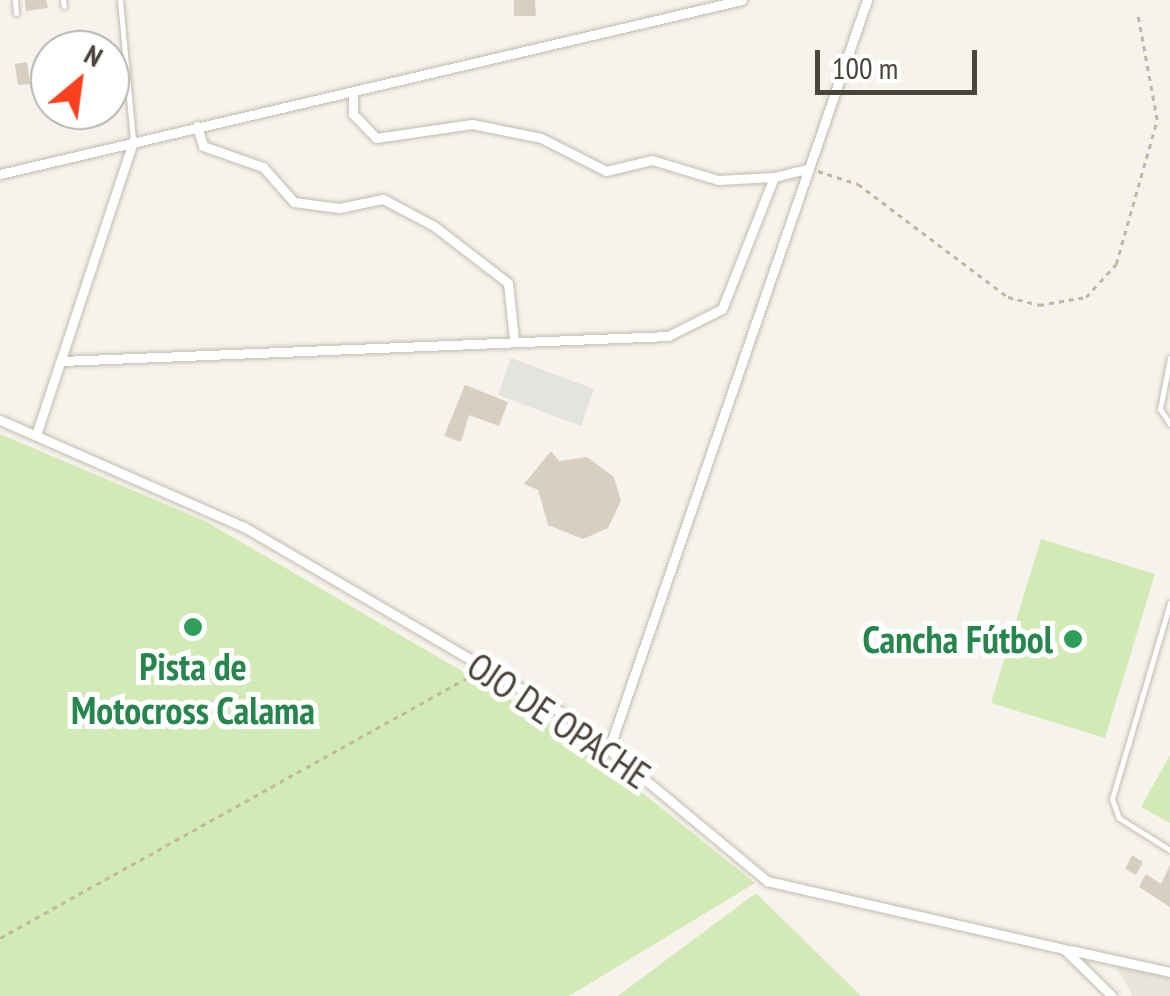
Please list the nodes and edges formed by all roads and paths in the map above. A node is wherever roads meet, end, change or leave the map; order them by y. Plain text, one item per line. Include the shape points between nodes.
1 (15, 0) edge
2 (120, 0) edge
3 (742, 0) edge
4 (867, 0) edge
5 (16, 13) dead end
6 (1138, 16) dead end
7 (354, 92) junction
8 (197, 126) junction
9 (133, 142) junction
10 (806, 169) junction
11 (0, 174) edge
12 (774, 177) junction
13 (514, 340) junction
14 (1170, 358) edge
15 (62, 361) junction
16 (0, 420) edge
17 (1170, 424) edge
18 (36, 435) junction
19 (1170, 603) edge
20 (480, 665) junction
21 (610, 746) junction
22 (1170, 850) edge
23 (0, 938) edge
24 (1064, 949) junction
25 (1117, 960) junction
26 (1170, 972) edge
27 (1102, 979) junction
28 (1112, 996) edge

1 - 5 lane
2 - 9 lane
3 - 7 street
4 - 10 street
6 - 10 path via 1157,120 1116,264 1086,297 1039,305 1008,297 858,184
7 - 8 street
7 - 12 street via 353,114 376,138 472,124 542,138 606,172 652,160 718,180
8 - 9 street
8 - 13 street via 204,146 263,167 294,202 339,208 383,199 434,226 508,283
9 - 11 street
9 - 15 street
10 - 12 street
10 - 21 street
12 - 13 street via 734,286 696,327
13 - 15 street
14 - 17 lane via 1160,409
15 - 18 street
16 - 18 street, OJO DE OPACHE
18 - 20 street, OJO DE OPACHE via 244,528
19 - 22 lane via 1112,799 1119,818
20 - 21 street, OJO DE OPACHE
20 - 23 path via 413,714 342,742
21 - 24 street, OJO DE OPACHE via 767,880
24 - 25 street
24 - 27 street, OJO DE OPACHE
25 - 26 street
25 - 27 street via 1107,961
27 - 28 street, OJO DE OPACHE

